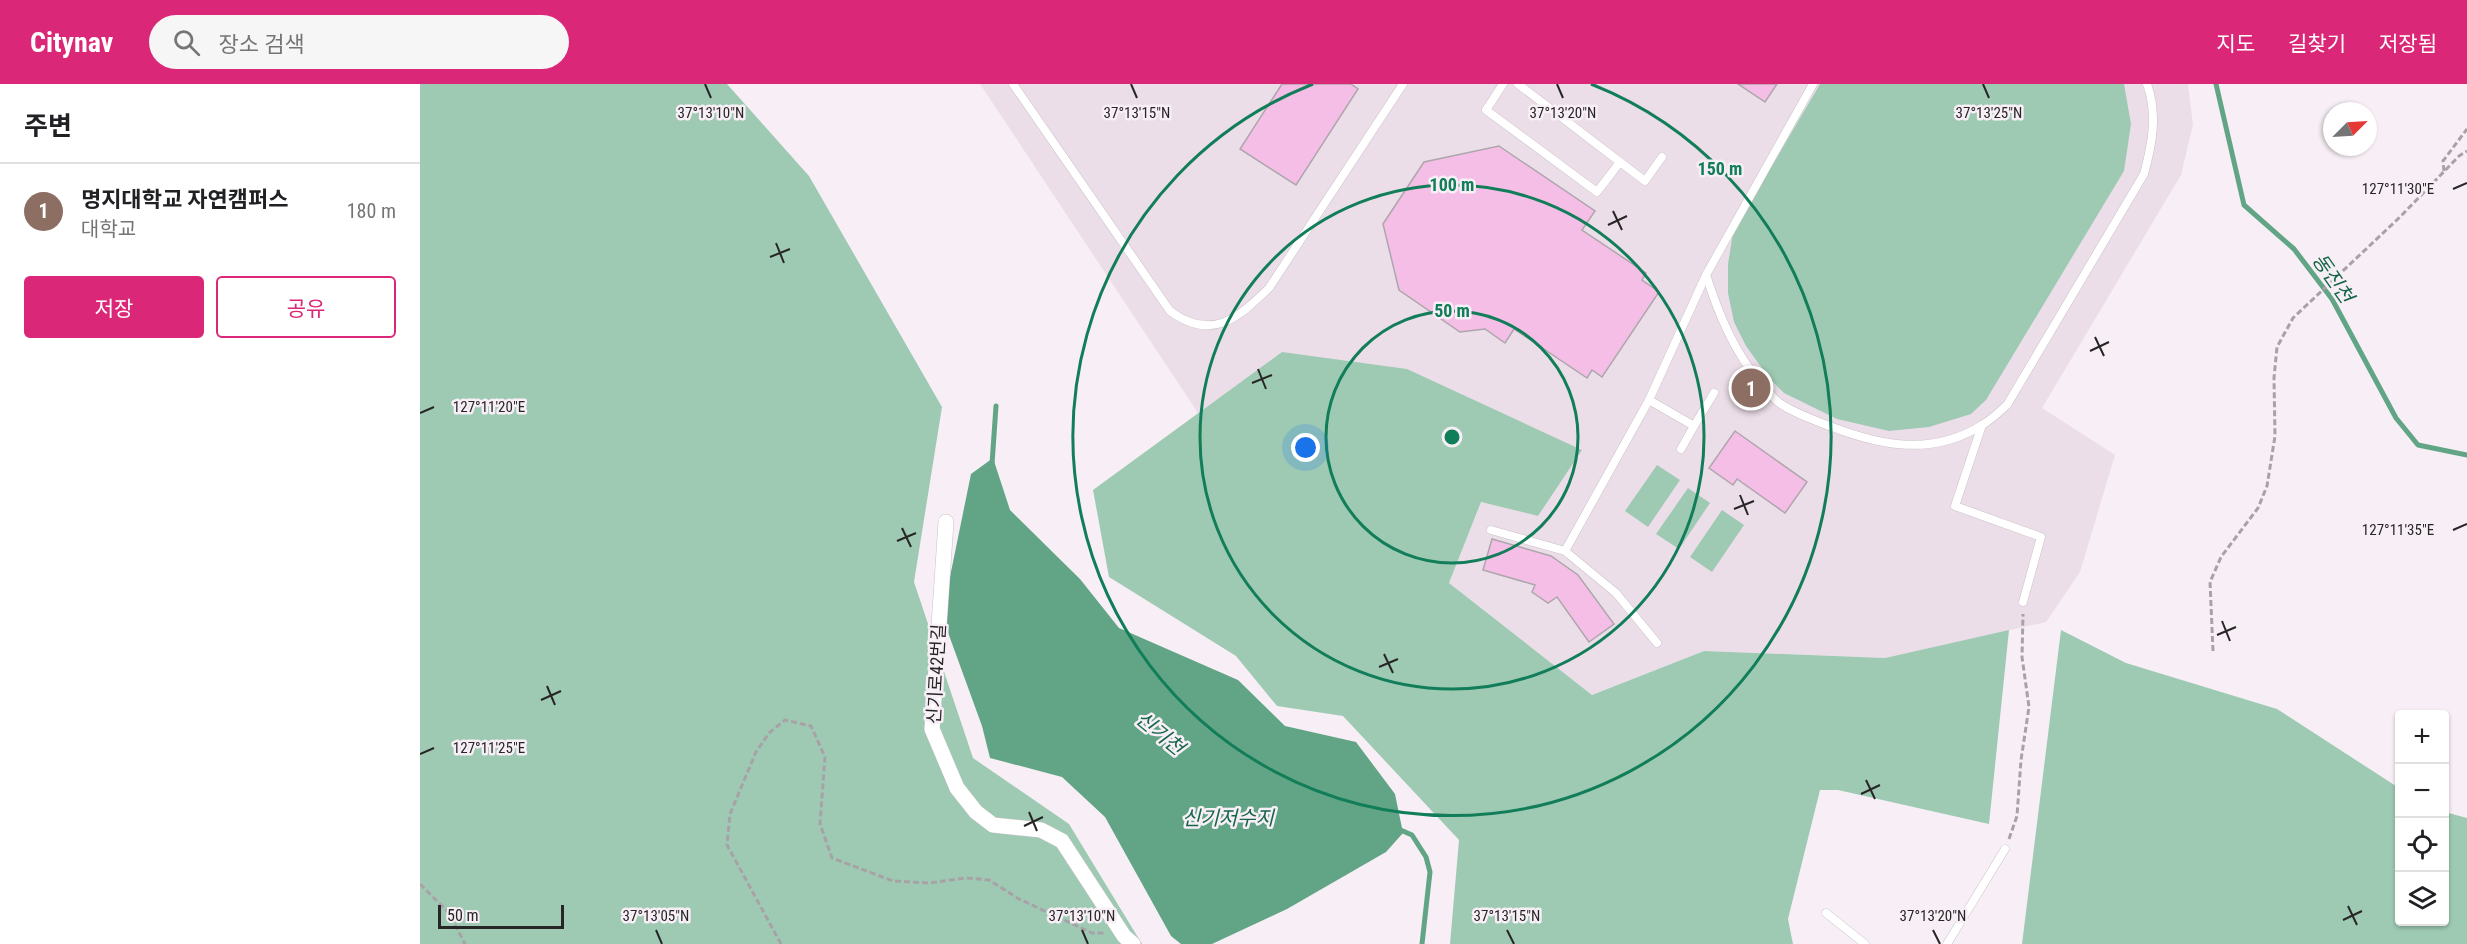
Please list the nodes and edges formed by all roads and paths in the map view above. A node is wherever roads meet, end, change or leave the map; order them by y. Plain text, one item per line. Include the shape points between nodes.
1 (1013, 84) edge
2 (1403, 84) edge
3 (1503, 84) edge
4 (1518, 84) edge
5 (1813, 84) edge
6 (2147, 84) edge
7 (2467, 129) edge
8 (2467, 152) edge
9 (1662, 157) dead end
10 (1620, 162) junction
11 (2444, 171) junction
12 (1706, 275) junction
13 (1714, 393) dead end
14 (1649, 399) junction
15 (1982, 425) junction
16 (1694, 426) junction
17 (1681, 449) dead end
18 (946, 522) dead end
19 (1491, 530) dead end
20 (1565, 551) junction
21 (2023, 602) joint
22 (1657, 643) dead end
23 (2213, 651) dead end
24 (2005, 849) joint
25 (420, 884) edge
26 (1826, 913) dead end
27 (1121, 932) junction
28 (465, 944) edge
29 (781, 944) edge
30 (1133, 944) edge
31 (1864, 944) edge
32 (1947, 944) edge

1 - 2 lane via 1170,311 1196,326 1217,324 1245,312 1269,288
3 - 10 lane via 1486,110 1597,192
4 - 10 lane
5 - 12 lane
6 - 15 lane via 2153,118 2152,145 2144,174 2007,405
7 - 11 path via 2443,161
8 - 11 path
9 - 10 lane via 1645,181
11 - 23 path via 2293,318 2277,347 2275,436 2267,486 2258,508 2221,557 2210,582
12 - 14 lane
12 - 15 lane via 1721,321 1748,368 1777,401 1813,420 1895,444 1922,446 1951,440
13 - 16 lane
14 - 16 lane
14 - 20 lane
15 - 21 lane via 1955,506 2041,537
16 - 17 lane
18 - 27 street, 신기로42번길 via 932,729 957,788 976,812 993,825 1041,830 1062,841
19 - 20 lane
20 - 22 lane via 1616,592
21 - 24 path via 2022,657 2029,707 2017,816
24 - 32 lane
25 - 28 path via 449,913
26 - 31 lane
27 - 29 path via 1092,933 1018,899 989,880 893,881 832,858 820,824 825,757 811,726 785,720 769,733 756,752 730,814 727,845
27 - 30 street, 신기로42번길

